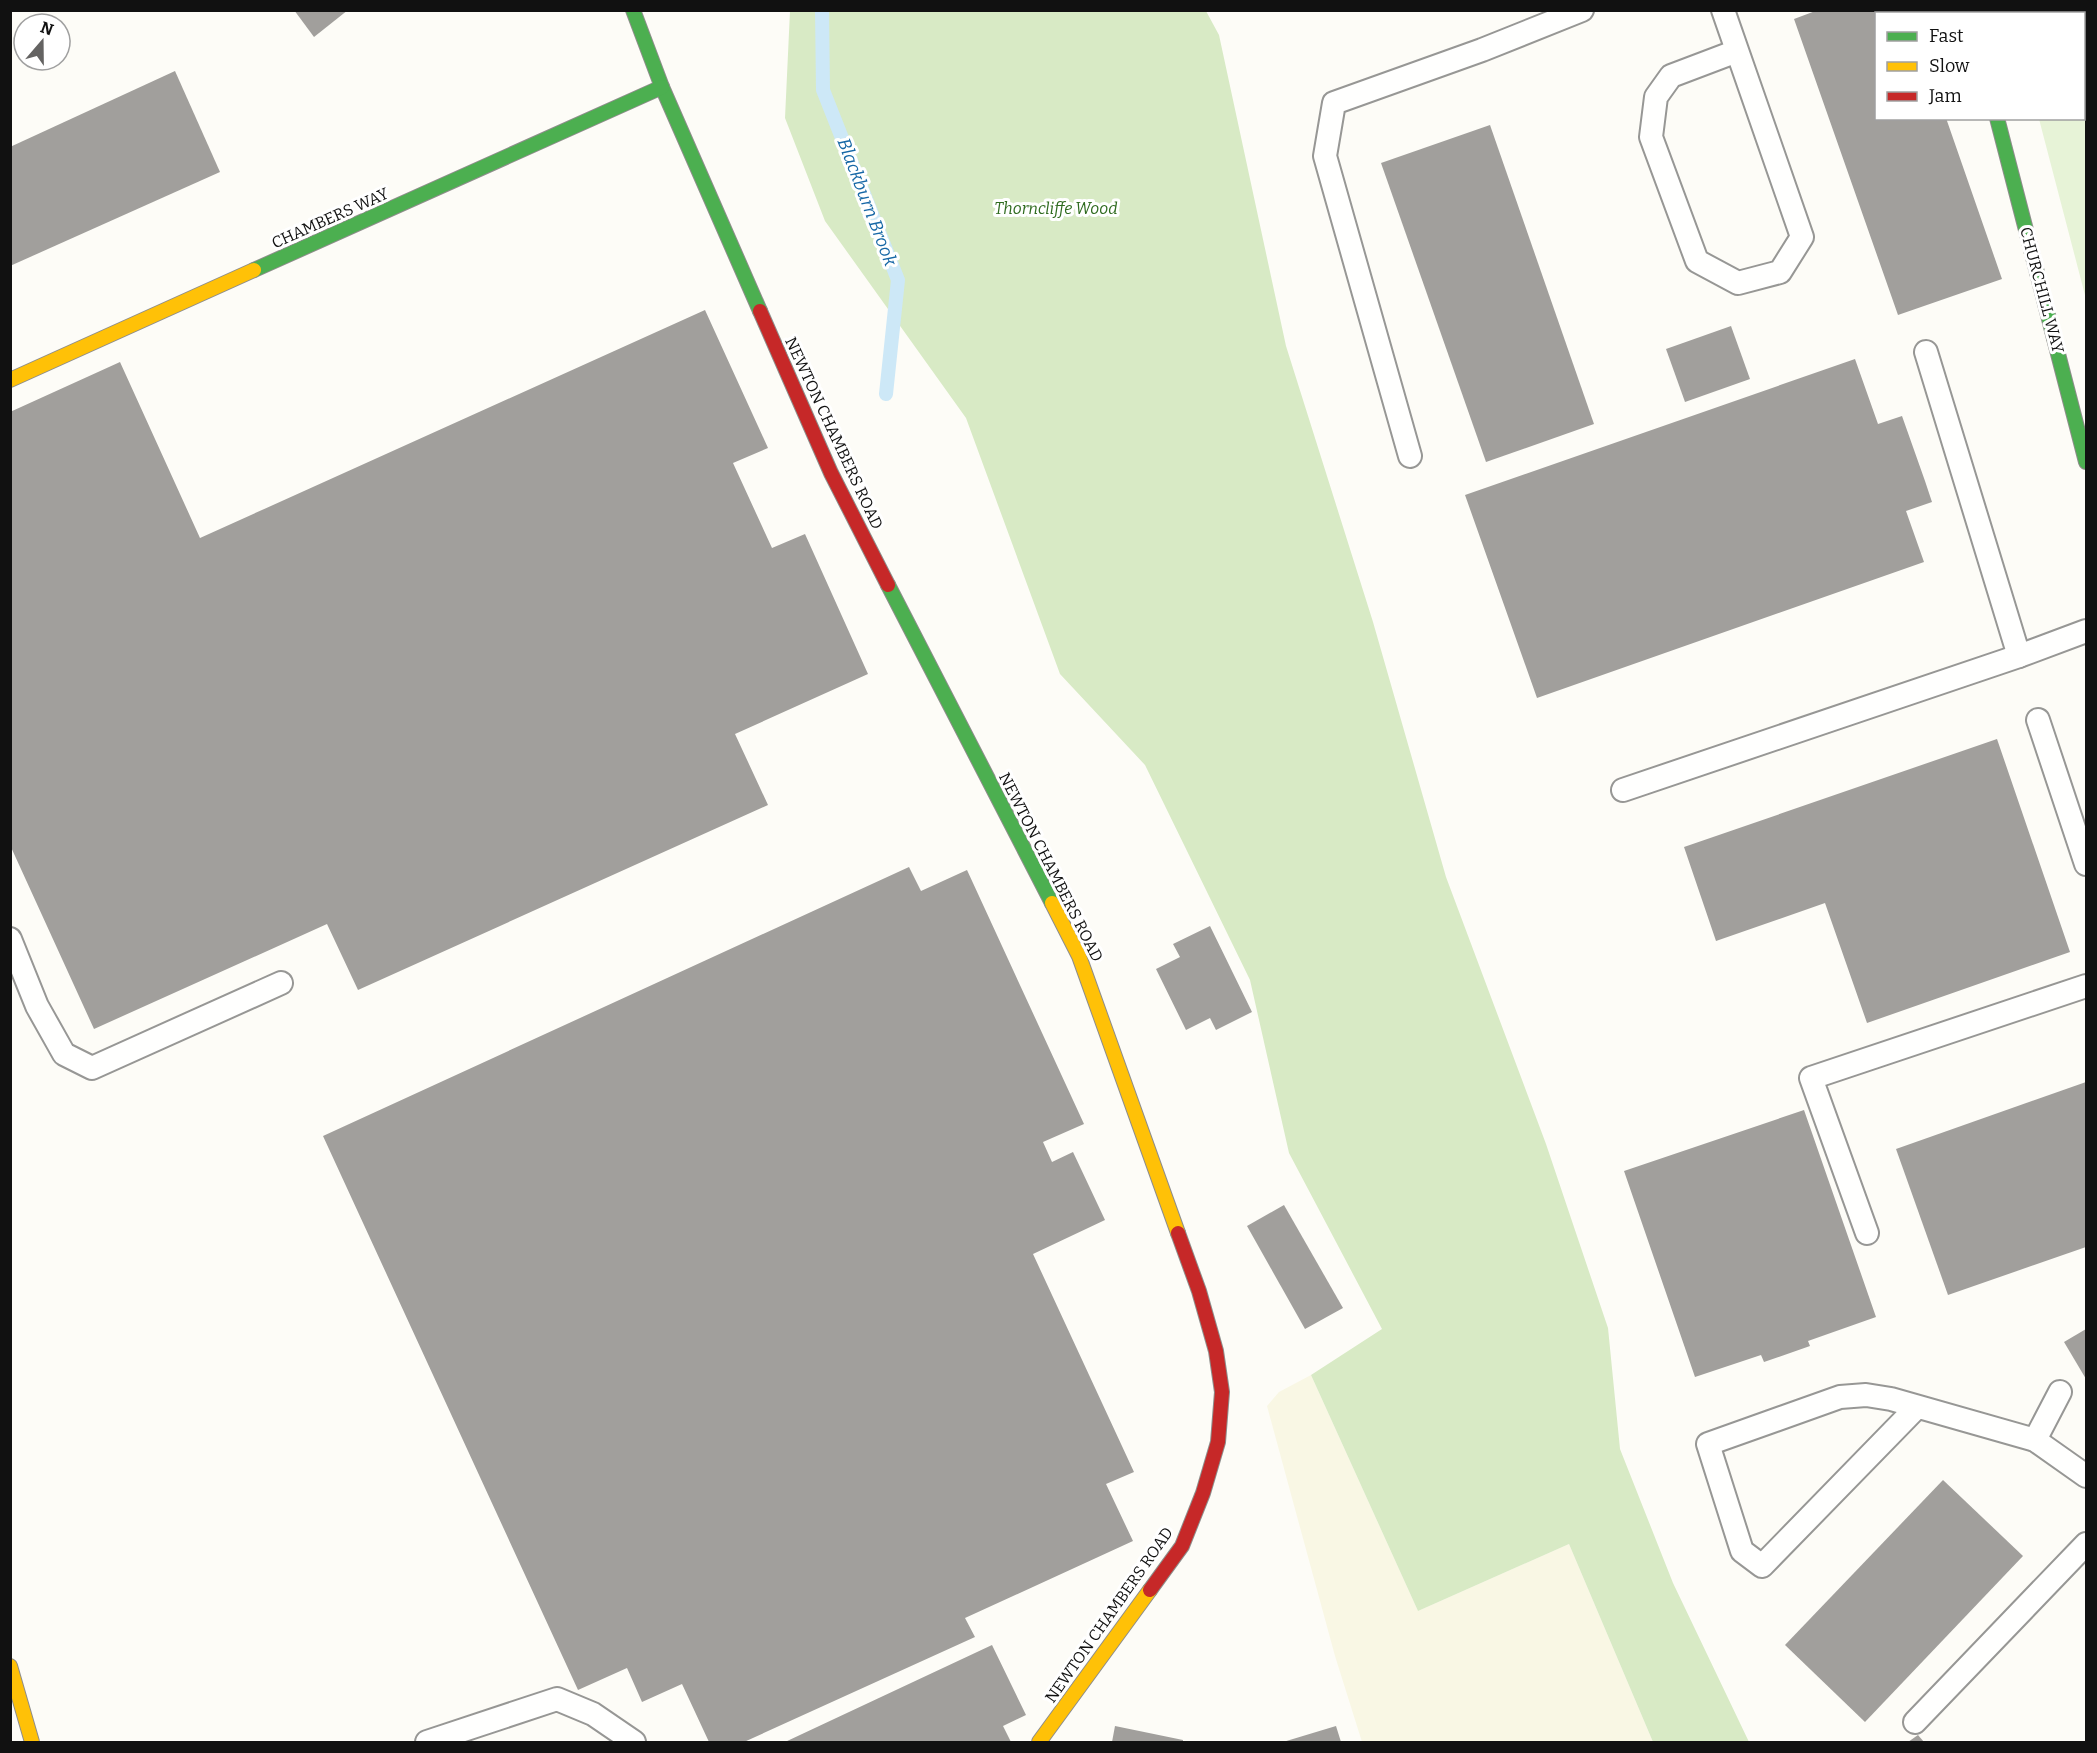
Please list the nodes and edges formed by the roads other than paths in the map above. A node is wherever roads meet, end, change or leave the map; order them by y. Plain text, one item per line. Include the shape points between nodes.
1 (633, 10) edge
2 (1582, 10) edge
3 (1723, 10) edge
4 (1737, 51) junction
5 (662, 87) junction
6 (1998, 120) edge
7 (1926, 352) dead end
8 (10, 380) edge
9 (1410, 456) dead end
10 (2086, 462) edge
11 (2086, 631) edge
12 (2019, 656) junction
13 (2038, 720) dead end
14 (1623, 790) dead end
15 (2086, 864) edge
16 (10, 939) edge
17 (281, 983) dead end
18 (2086, 986) edge
19 (1867, 1233) dead end
20 (2060, 1392) dead end
21 (1916, 1408) junction
22 (2035, 1440) junction
23 (2086, 1476) edge
24 (2086, 1544) edge
25 (10, 1666) edge
26 (1915, 1722) dead end
27 (32, 1743) edge
28 (427, 1743) edge
29 (634, 1743) edge
30 (1039, 1743) edge

1 - 5 street, NEWTON CHAMBERS ROAD
2 - 9 lane via 1334,103 1325,156
3 - 4 lane
4 - 4 lane via 1802,237 1780,272 1738,283 1697,261 1650,136 1656,98 1671,76
5 - 8 street, CHAMBERS WAY
5 - 30 street, NEWTON CHAMBERS ROAD via 831,473 1079,956 1199,1291 1216,1352 1222,1392 1218,1442 1182,1546
6 - 10 street, CHURCHILL WAY
7 - 12 lane
11 - 12 lane
12 - 14 lane
13 - 15 lane
16 - 17 lane via 37,1006 64,1054 92,1068
18 - 19 lane via 1811,1078
20 - 22 lane
21 - 21 lane via 1762,1566 1742,1551 1708,1444 1840,1397 1866,1395
21 - 22 lane
22 - 23 lane
24 - 26 lane
25 - 27 street
28 - 29 lane via 557,1699 593,1714

